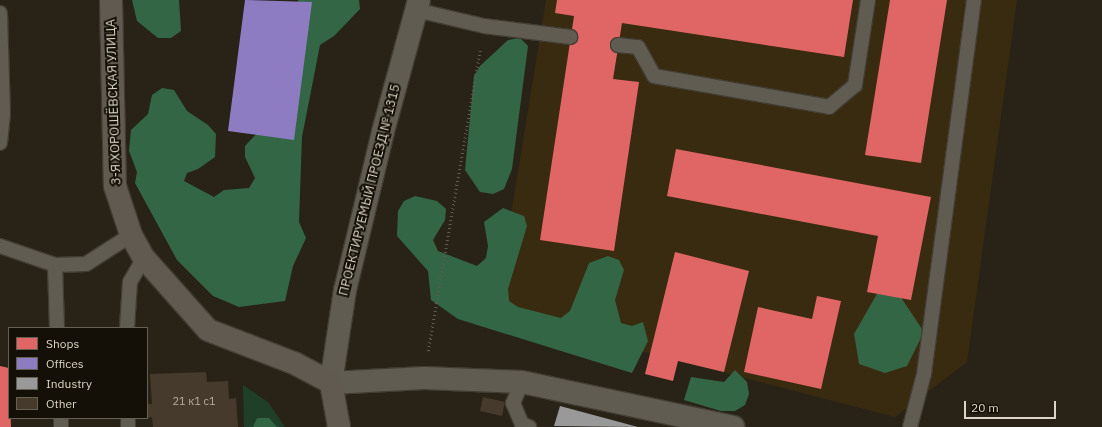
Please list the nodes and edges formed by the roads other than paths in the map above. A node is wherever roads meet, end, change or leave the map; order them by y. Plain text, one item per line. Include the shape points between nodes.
1 (111, 0) edge
2 (868, 0) edge
3 (974, 0) edge
4 (418, 5) edge
5 (0, 13) edge
6 (570, 37) dead end
7 (618, 45) dead end
8 (0, 143) edge
9 (131, 235) junction
10 (0, 246) edge
11 (144, 258) junction
12 (55, 266) junction
13 (57, 327) edge
14 (127, 327) edge
15 (522, 382) junction
16 (331, 383) junction
17 (339, 427) edge
18 (529, 427) edge
19 (733, 427) edge
20 (910, 427) edge

1 - 9 street, 3-Я ХОРОШЁВСКАЯ УЛИЦА via 115,186
2 - 7 lane via 854,85 829,106 654,76 638,47
3 - 20 lane via 924,374
4 - 6 lane via 484,26
4 - 16 street, ПРОЕКТИРУЕМЫЙ ПРОЕЗД № 1315 via 383,132 345,290
5 - 8 lane via 3,114
9 - 11 street, 3-Я ХОРОШЁВСКАЯ УЛИЦА
9 - 12 lane via 86,264
10 - 12 lane
11 - 14 lane via 130,282
11 - 16 street, 3-Я ХОРОШЁВСКАЯ УЛИЦА via 208,330 296,364
12 - 13 lane
15 - 16 street via 424,378
15 - 18 lane via 513,403 522,424
15 - 19 street
16 - 17 street

